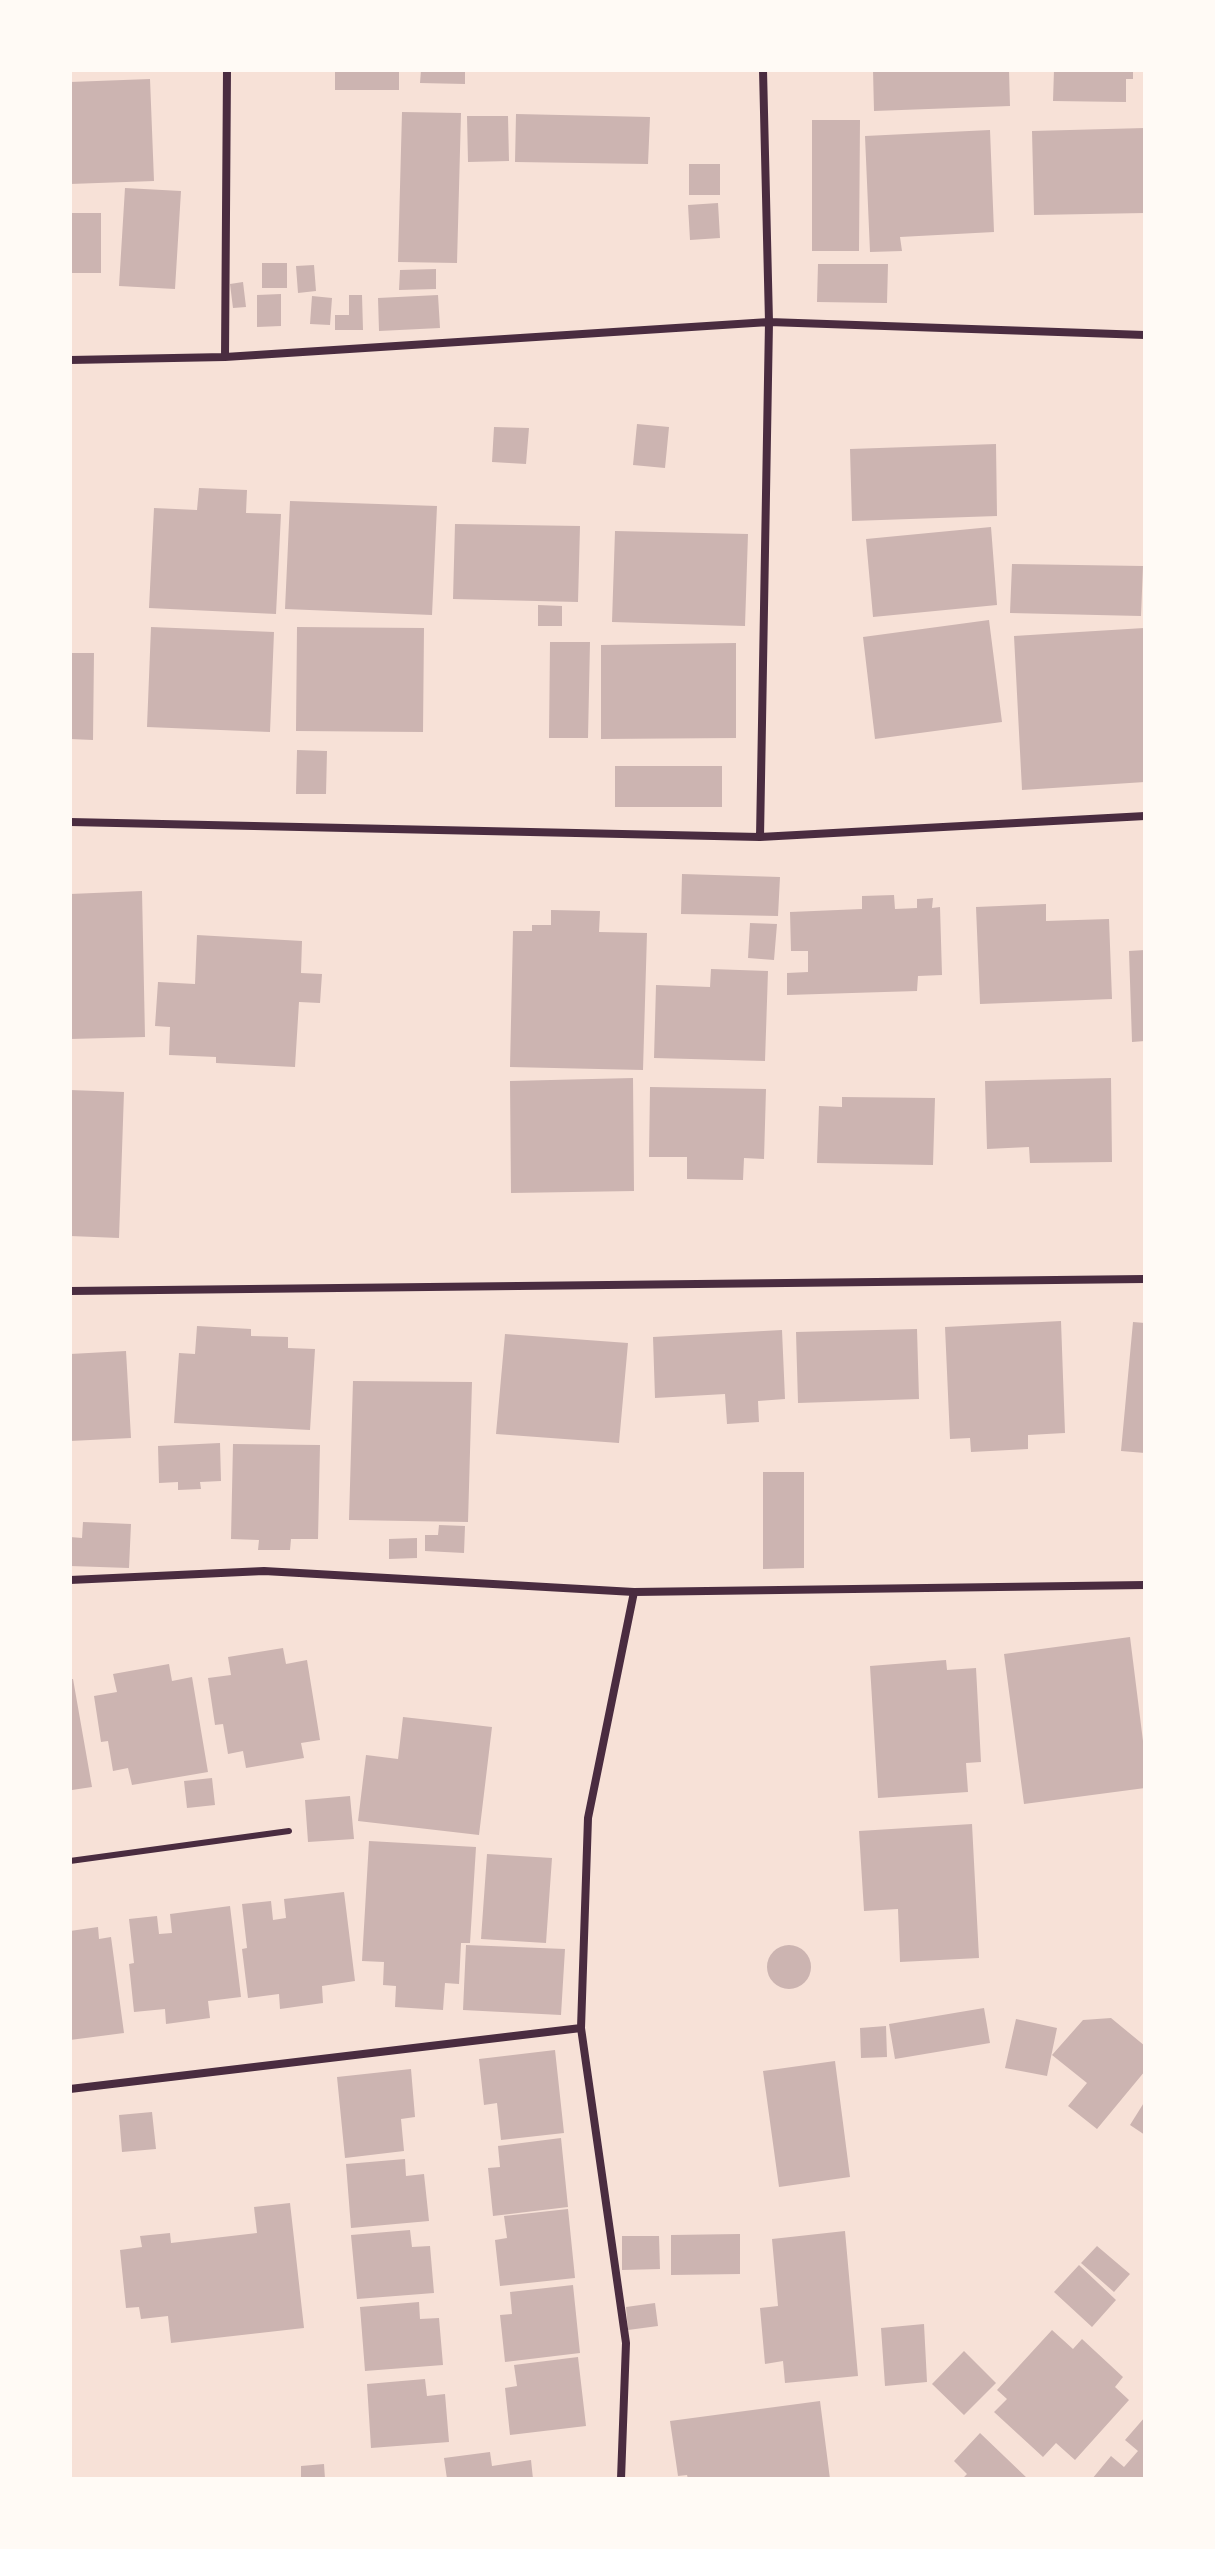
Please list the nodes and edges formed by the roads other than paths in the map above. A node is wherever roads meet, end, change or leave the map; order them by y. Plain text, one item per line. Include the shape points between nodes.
1 (227, 70) edge
2 (763, 70) edge
3 (769, 322) junction
4 (1145, 335) edge
5 (225, 357) junction
6 (70, 360) edge
7 (1145, 816) edge
8 (70, 822) edge
9 (760, 837) junction
10 (1145, 1279) edge
11 (70, 1291) edge
12 (70, 1580) edge
13 (1145, 1585) edge
14 (634, 1592) junction
15 (289, 1831) dead end
16 (70, 1861) edge
17 (581, 2028) junction
18 (70, 2089) edge
19 (621, 2479) edge

1 - 5 street
2 - 3 street
3 - 4 street
3 - 5 street
3 - 9 street
5 - 6 street
7 - 9 street
8 - 9 street
10 - 11 street
12 - 14 street via 264,1571
13 - 14 street
14 - 17 street via 588,1818
15 - 16 lane
17 - 18 street
17 - 19 street via 626,2343

